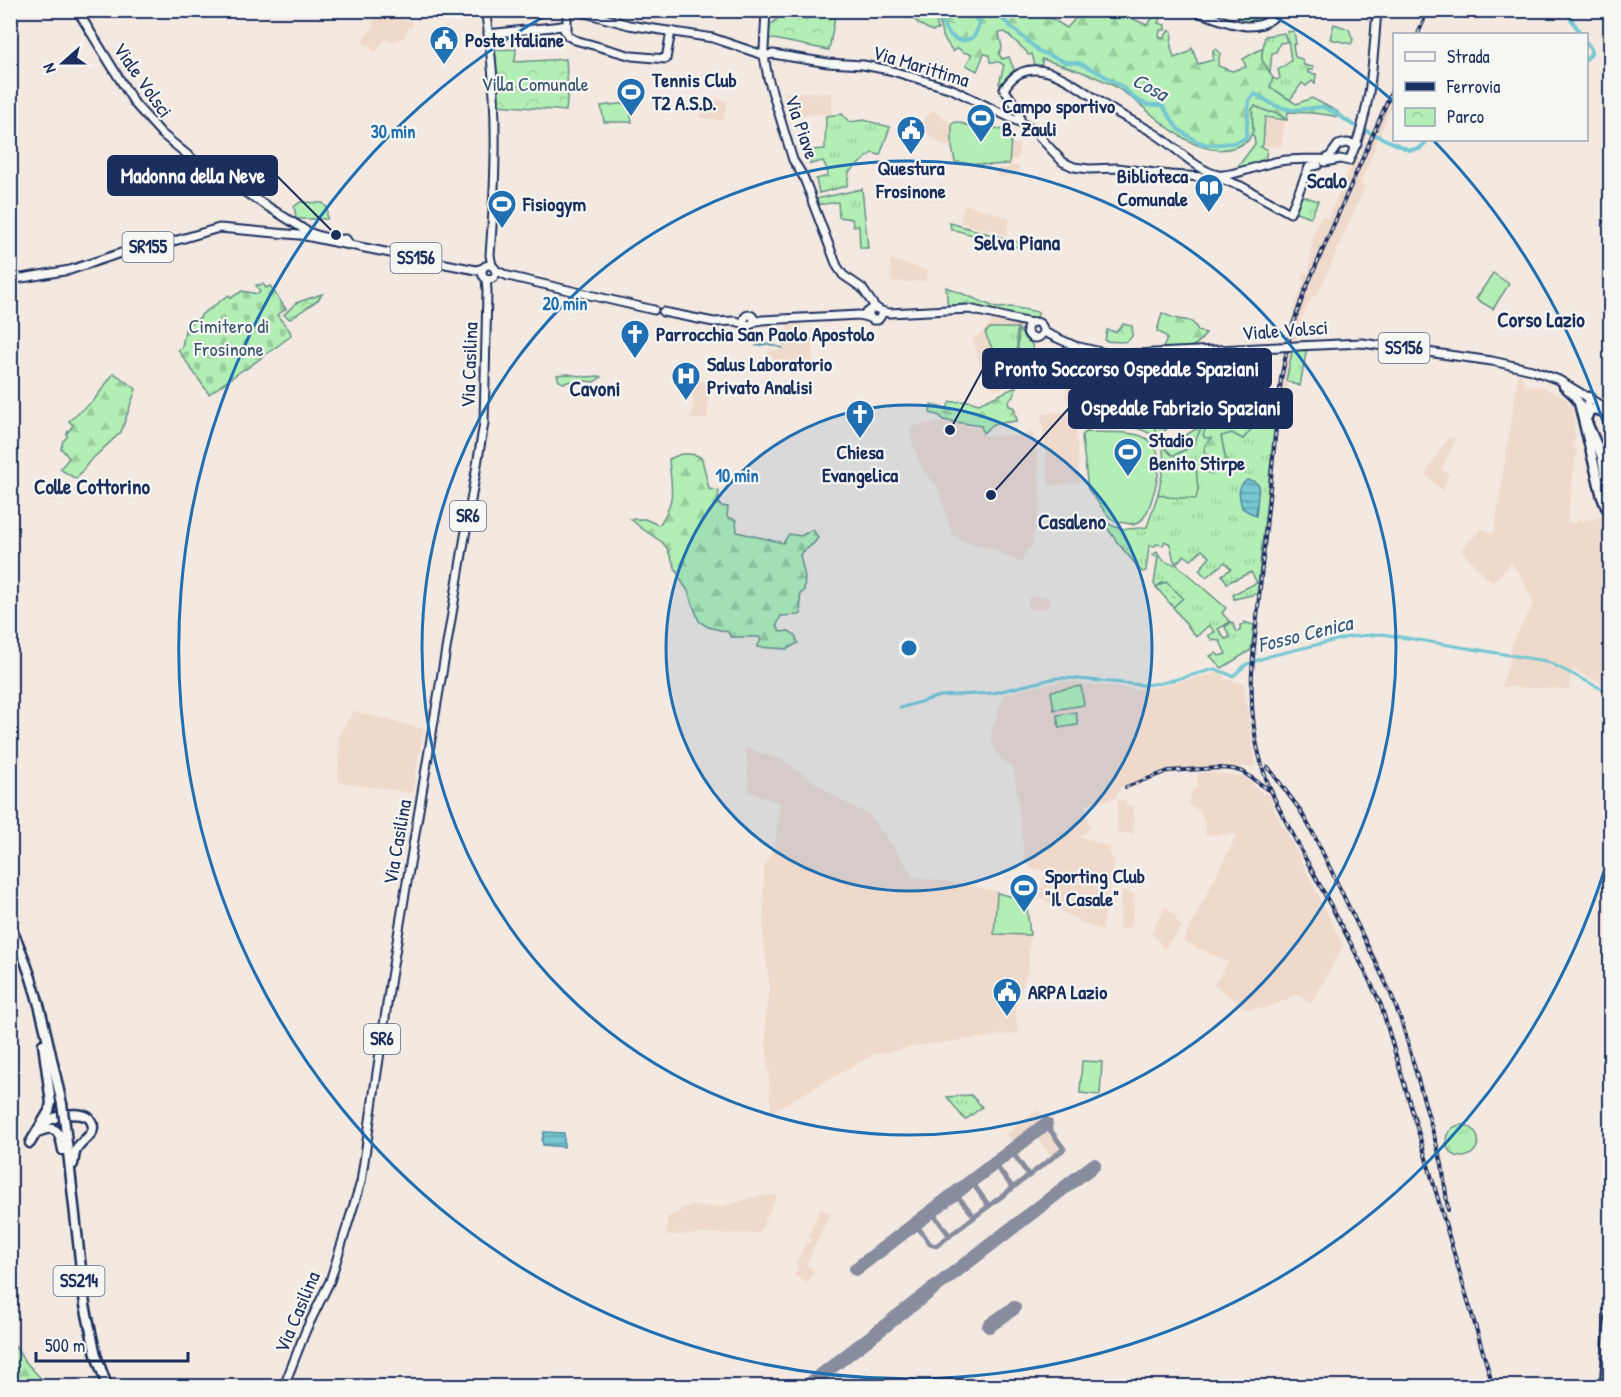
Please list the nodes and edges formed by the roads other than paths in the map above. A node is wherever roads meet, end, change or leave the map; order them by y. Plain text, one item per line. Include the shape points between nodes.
1 (77, 10) edge
2 (566, 10) edge
3 (574, 10) edge
4 (766, 10) edge
5 (1192, 10) edge
6 (1280, 10) edge
7 (1377, 10) edge
8 (486, 12) edge
9 (562, 26) junction
10 (671, 31) junction
11 (488, 34) junction
12 (567, 34) junction
13 (767, 53) junction
14 (1018, 109) junction
15 (1021, 123) junction
16 (1036, 133) junction
17 (1358, 140) junction
18 (1309, 164) junction
19 (1318, 165) dead end
20 (1208, 173) junction
21 (1227, 176) junction
22 (300, 231) junction
23 (488, 272) junction
24 (10, 280) edge
25 (654, 310) dead end
26 (663, 312) dead end
27 (873, 313) junction
28 (1029, 326) junction
29 (1042, 331) junction
30 (1520, 367) junction
31 (1564, 386) junction
32 (1587, 398) junction
33 (1610, 413) edge
34 (1582, 415) junction
35 (1589, 426) junction
36 (1609, 505) edge
37 (10, 926) edge
38 (15, 940) edge
39 (24, 961) junction
40 (41, 1029) junction
41 (60, 1105) junction
42 (63, 1125) junction
43 (39, 1129) junction
44 (89, 1137) junction
45 (30, 1143) dead end
46 (68, 1160) junction
47 (71, 1177) junction
48 (1611, 1318) edge
49 (105, 1386) edge
50 (284, 1386) edge
51 (1605, 1386) edge

1 - 22 main road, Viale Volsci via 150,122 195,161 283,216
2 - 9 main road
2 - 12 main road
3 - 10 main road via 629,25
4 - 13 main road
5 - 6 main road via 1252,27 1267,23
7 - 17 main road via 1364,123
8 - 11 main road, SR6
9 - 11 main road
9 - 12 main road
10 - 12 main road via 666,59 632,56 575,40
10 - 13 main road, Via Marittima
11 - 23 main road, SR6 via 496,130
13 - 15 main road, Via Marittima via 892,71 952,89
13 - 27 main road, Via Piave via 766,67 793,160 803,176 837,266 862,288
14 - 15 main road
14 - 16 main road
14 - 20 main road via 1004,89 1012,79 1037,70 1057,74 1156,135
15 - 16 main road, Via Marittima
16 - 20 main road, Via Marittima via 1063,162 1074,167 1170,175
17 - 18 main road via 1349,161
17 - 21 main road via 1338,145 1326,159 1282,160
18 - 19 main road
18 - 21 main road via 1291,213
20 - 21 main road
20 - 21 main road, Via Marittima
22 - 23 main road, Viale Volsci / SS156
22 - 24 main road, SR155 via 219,228 122,252 66,271
23 - 25 main road, SS156
23 - 50 main road, Via Casilina / SR6 via 484,423 361,1182 330,1281
26 - 27 main road, SS156 via 709,321
27 - 28 main road, Viale Volsci / SS156 via 969,309 1012,318
28 - 29 main road, Viale Volsci / SS156 via 1038,323
28 - 29 main road, Viale Volsci / SS156 via 1027,333 1031,338
29 - 30 main road, Viale Volsci / SS156, bridge via 1085,349 1114,355 1343,343
30 - 31 main road, Viale Volsci / SS156
30 - 32 main road, Viale Volsci / SS156 via 1559,380
31 - 32 main road, Viale Volsci / SS156
31 - 34 highway via 1576,397
32 - 33 main road, Viale Volsci / SS156
32 - 34 highway
32 - 35 highway via 1585,414
33 - 35 highway via 1589,411
34 - 36 highway
35 - 36 highway via 1602,457
37 - 38 highway
38 - 39 highway
39 - 40 highway
39 - 41 highway via 37,992
40 - 41 highway
40 - 43 highway via 52,1099
41 - 42 highway, bridge
42 - 44 highway via 75,1139
42 - 46 highway
43 - 44 highway via 52,1119 82,1114 93,1124
43 - 45 highway
43 - 46 highway via 57,1131
44 - 46 highway
46 - 47 highway
47 - 49 highway, SS214 via 87,1318
47 - 49 highway, SS214 via 81,1306 92,1356
48 - 51 highway

